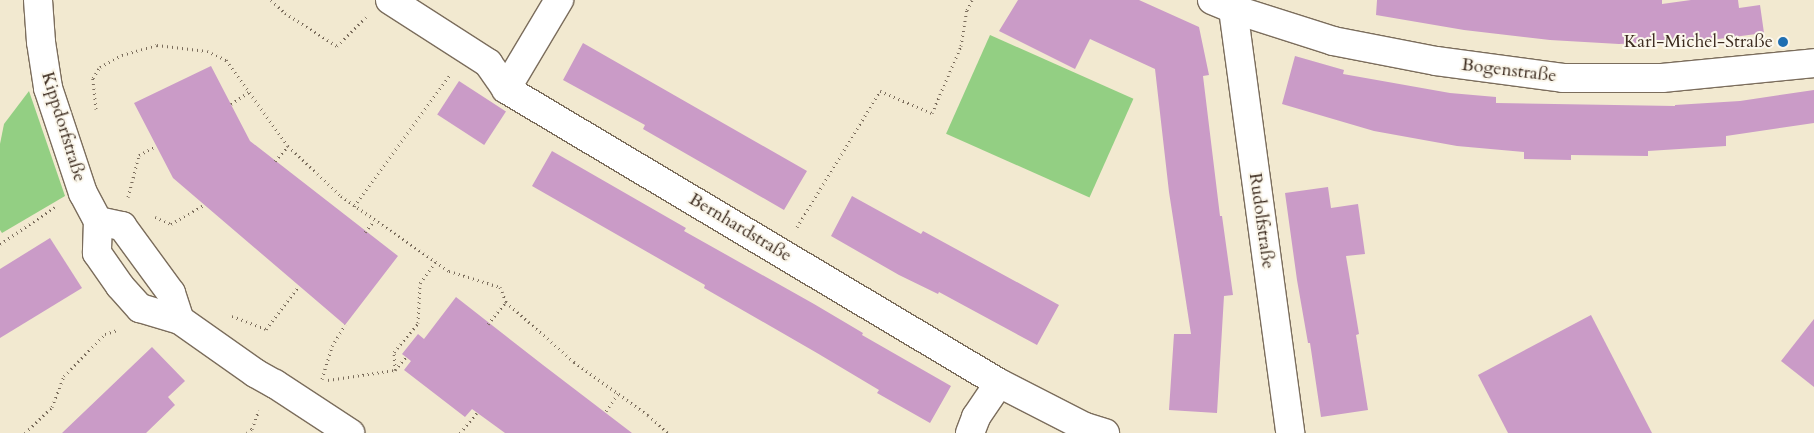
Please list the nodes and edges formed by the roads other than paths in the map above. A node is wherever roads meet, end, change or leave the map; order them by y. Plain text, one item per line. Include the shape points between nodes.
1 (38, 0) edge
2 (559, 0) edge
3 (1222, 5) edge
4 (380, 7) edge
5 (1814, 63) edge
6 (506, 89) junction
7 (98, 221) junction
8 (180, 320) junction
9 (998, 383) junction
10 (350, 433) edge
11 (970, 433) edge
12 (1105, 433) edge
13 (1290, 433) edge

1 - 7 street, Kippdorfstraße via 48,88 83,193
2 - 6 street
3 - 5 street, Bogenstraße via 1333,41 1436,61 1564,78 1662,78
3 - 13 street, Rudolfstraße
4 - 6 street, Bernhardstraße via 488,63
6 - 9 street, Bernhardstraße
7 - 8 street via 122,226 172,293
7 - 8 street, Kippdorfstraße via 97,253 120,286 140,308
8 - 10 street via 255,373
9 - 11 street via 976,417
9 - 12 street, Bernhardstraße via 1085,427

